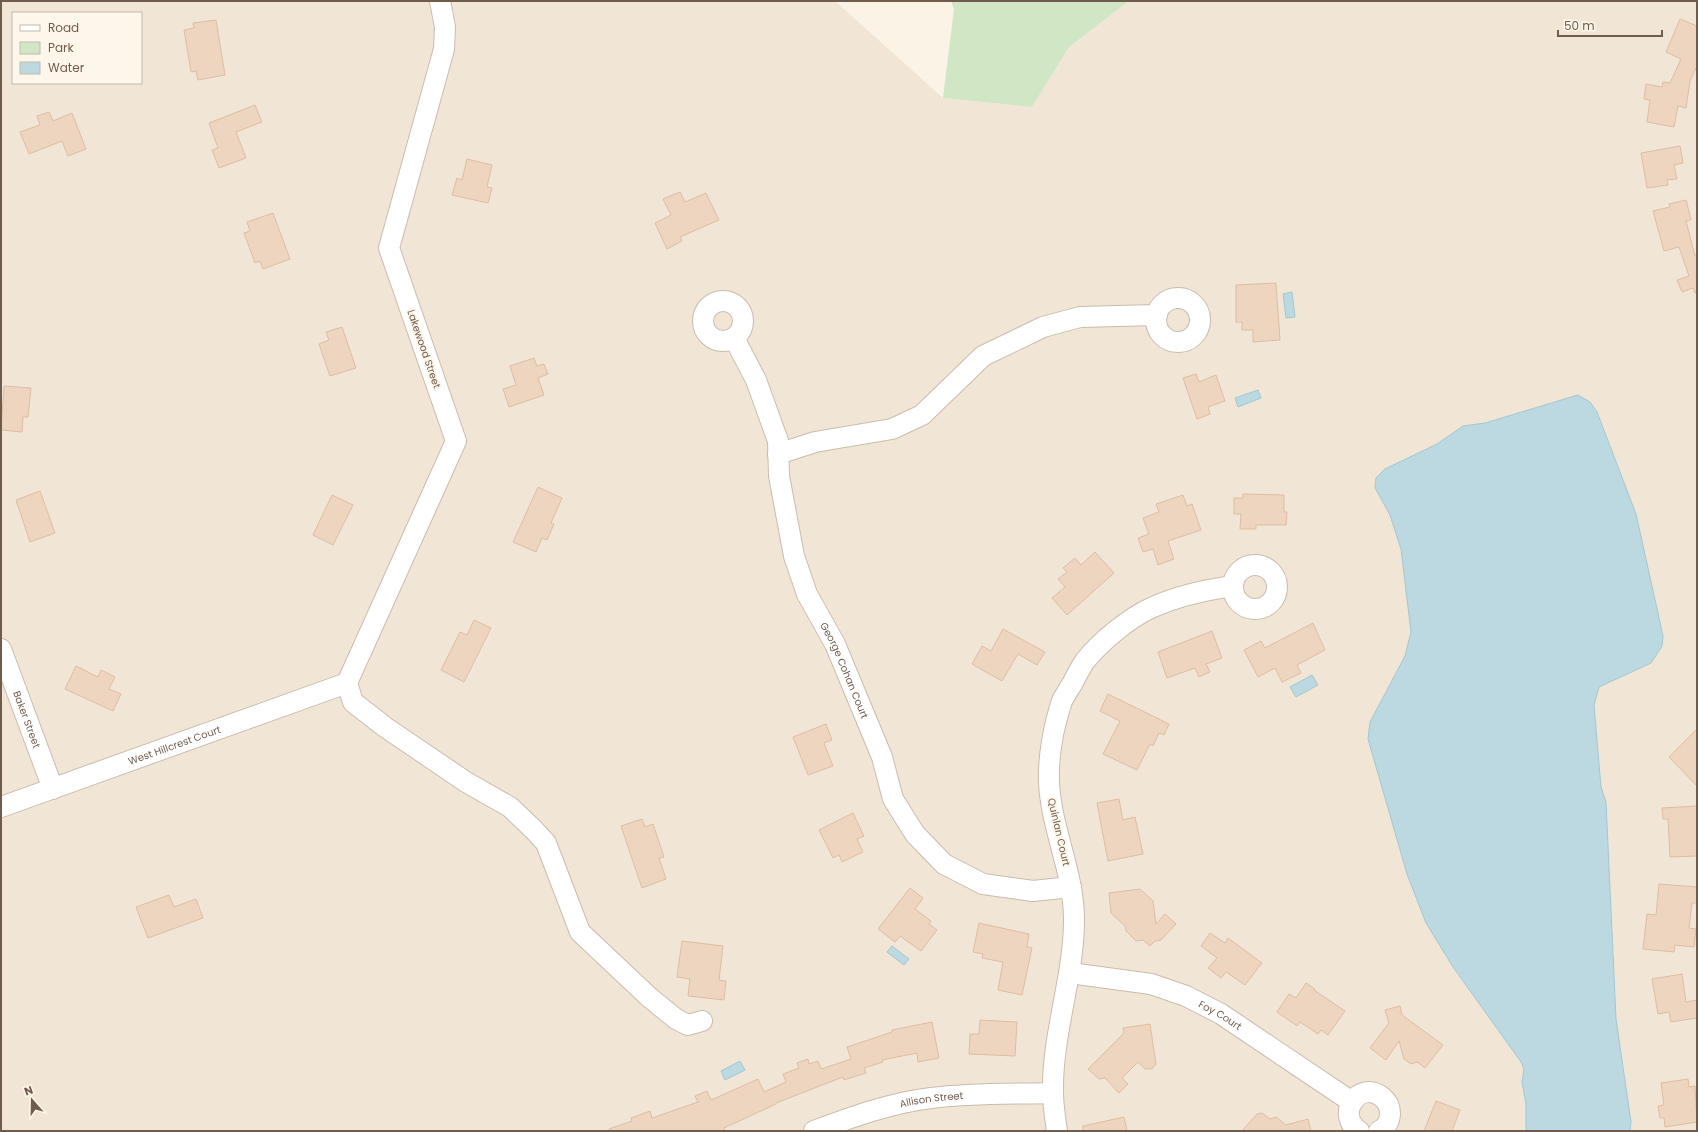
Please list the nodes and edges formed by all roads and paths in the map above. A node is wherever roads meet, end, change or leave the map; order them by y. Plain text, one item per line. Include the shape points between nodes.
1 (440, 1) edge
2 (1157, 315) dead end
3 (734, 338) dead end
4 (778, 454) junction
5 (1233, 586) dead end
6 (1, 649) edge
7 (347, 683) junction
8 (53, 789) junction
9 (1, 806) edge
10 (1071, 887) junction
11 (1070, 973) junction
12 (702, 1021) dead end
13 (1052, 1093) junction
14 (1352, 1102) junction
15 (814, 1131) edge
16 (1057, 1131) edge
17 (1359, 1131) edge
18 (1379, 1131) edge

1 - 7 street, Lakewood Street via 445,27 444,50 389,248 456,441
2 - 4 street via 1080,317 1043,327 983,356 922,415 892,429 815,442
3 - 4 street, George Cohan Court via 756,380 778,441
4 - 10 street, George Cohan Court via 779,476 794,556 807,594 835,644 882,757 893,799 915,834 944,864 983,884 1033,891
5 - 10 street, Quinlan Court via 1176,598 1150,608 1131,620 1107,639 1086,661 1063,700 1055,730 1049,782 1055,821
6 - 8 street, Baker Street
7 - 8 street, West Hillcrest Court
7 - 12 street via 353,702 385,727 466,782 510,807 546,843 580,932 676,1019 688,1025
8 - 9 street, West Hillcrest Court
10 - 11 street, Quinlan Court via 1074,917
11 - 13 street, Quinlan Court via 1060,1020
11 - 14 street, Foy Court via 1151,984 1186,996 1221,1014
13 - 15 street, Allison Street via 931,1098 887,1106
13 - 16 street, Quinlan Court
14 - 17 street via 1348,1116
14 - 18 street via 1356,1097 1368,1092 1385,1100 1389,1105 1390,1118

